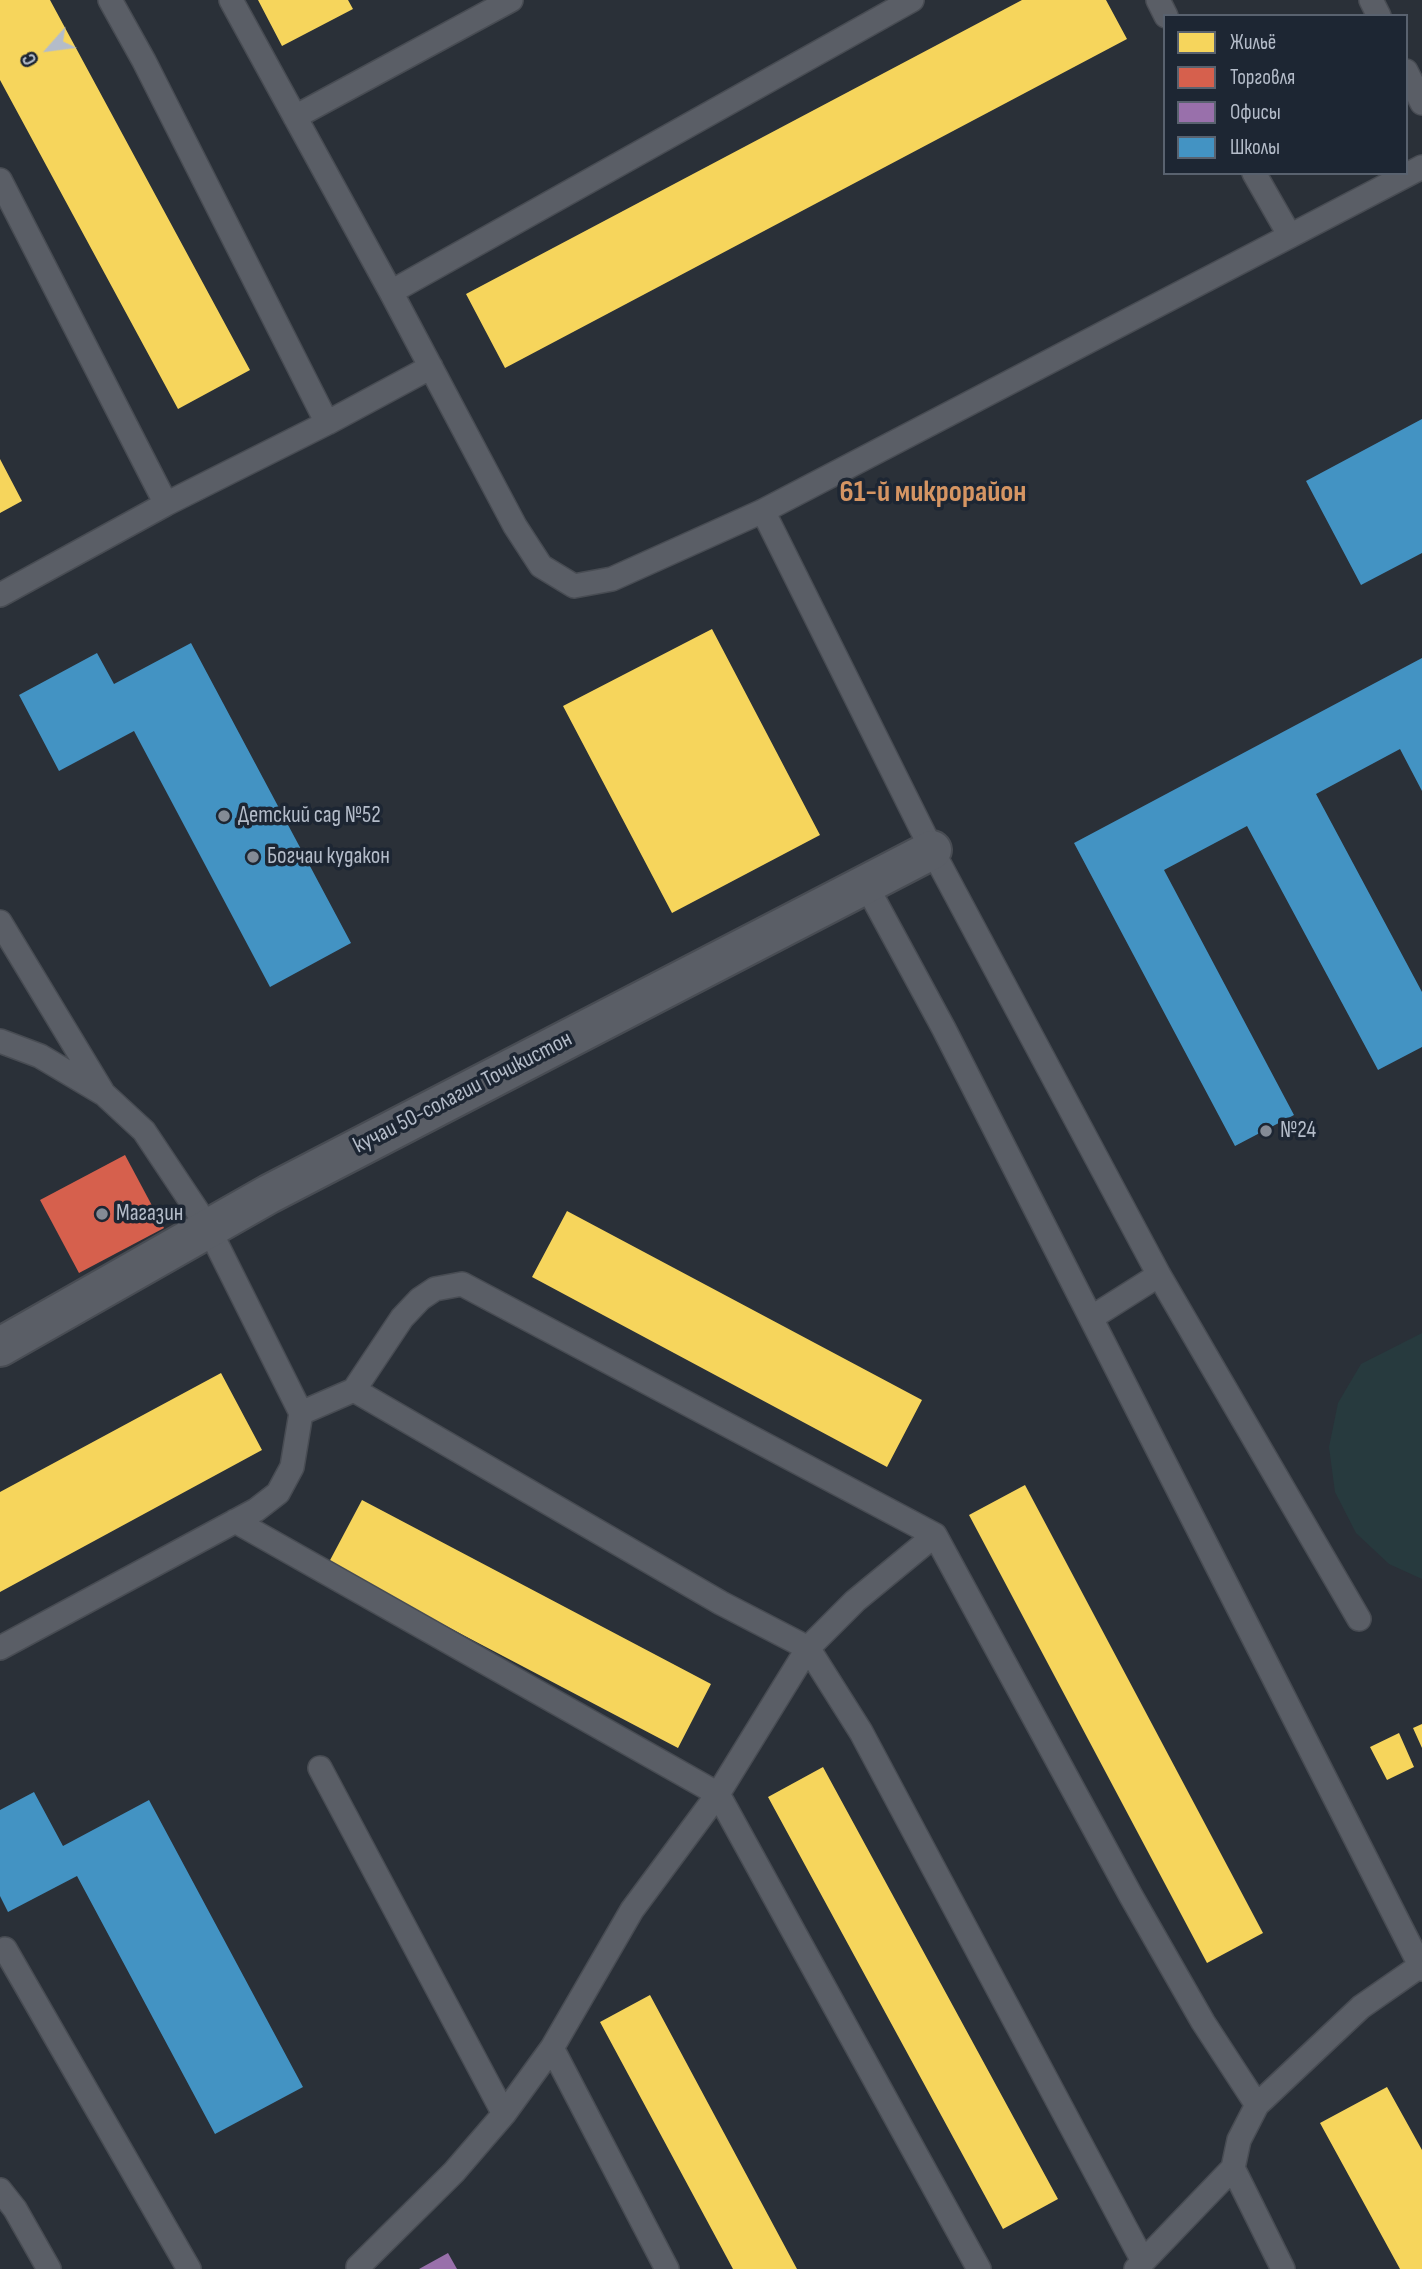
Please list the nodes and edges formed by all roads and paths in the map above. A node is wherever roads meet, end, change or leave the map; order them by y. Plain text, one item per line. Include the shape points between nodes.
1 (110, 0) edge
2 (231, 0) edge
3 (511, 0) edge
4 (912, 0) edge
5 (1408, 75) edge
6 (1422, 103) edge
7 (295, 117) junction
8 (1255, 175) edge
9 (1407, 175) edge
10 (0, 180) edge
11 (1290, 236) junction
12 (391, 292) junction
13 (431, 367) junction
14 (327, 423) junction
15 (166, 504) junction
16 (763, 510) junction
17 (0, 595) edge
18 (932, 850) junction
19 (866, 885) junction
20 (0, 922) edge
21 (0, 1041) edge
22 (104, 1094) junction
23 (208, 1227) junction
24 (1159, 1275) junction
25 (1091, 1318) junction
26 (0, 1347) edge
27 (354, 1390) junction
28 (301, 1413) junction
29 (235, 1521) junction
30 (935, 1535) junction
31 (1359, 1619) dead end
32 (0, 1648) edge
33 (808, 1648) junction
34 (320, 1768) dead end
35 (718, 1794) junction
36 (5, 1949) dead end
37 (1421, 1967) edge
38 (552, 2048) junction
39 (1257, 2105) junction
40 (504, 2114) junction
41 (1233, 2168) junction
42 (0, 2190) edge
43 (1139, 2265) edge
44 (48, 2269) edge
45 (189, 2269) edge
46 (356, 2269) edge
47 (667, 2269) edge
48 (979, 2269) edge
49 (1283, 2269) edge

1 - 14 lane
2 - 7 lane
3 - 7 lane
4 - 12 lane
5 - 6 lane
7 - 12 lane
8 - 11 lane
9 - 11 lane
10 - 15 lane
11 - 16 lane
12 - 13 lane
13 - 14 lane
13 - 16 lane via 514,526 541,566 574,586 612,579
14 - 15 lane
15 - 17 lane
16 - 18 lane
18 - 19 street, кучаи 50-солагии Точикистон
18 - 24 lane
19 - 23 street, кучаи 50-солагии Точикистон
19 - 25 lane
20 - 22 lane
21 - 22 lane via 40,1056
22 - 23 lane via 144,1130
23 - 26 street, кучаи 50-солагии Точикистон
23 - 28 lane
24 - 25 lane
24 - 31 lane
25 - 37 lane
27 - 28 lane
27 - 30 lane via 420,1299 435,1289 462,1284
27 - 33 lane via 721,1603
28 - 29 lane via 292,1467 278,1493
29 - 32 lane
29 - 35 lane
30 - 33 lane via 855,1601
30 - 39 lane via 1131,1896
33 - 35 lane
33 - 43 lane via 861,1732
34 - 40 lane
35 - 38 lane via 632,1910
35 - 48 lane
36 - 45 lane
37 - 39 lane via 1361,2007
38 - 40 lane
38 - 47 lane
39 - 41 lane via 1239,2140
40 - 46 lane via 454,2172
41 - 43 lane
41 - 49 lane
42 - 44 lane

